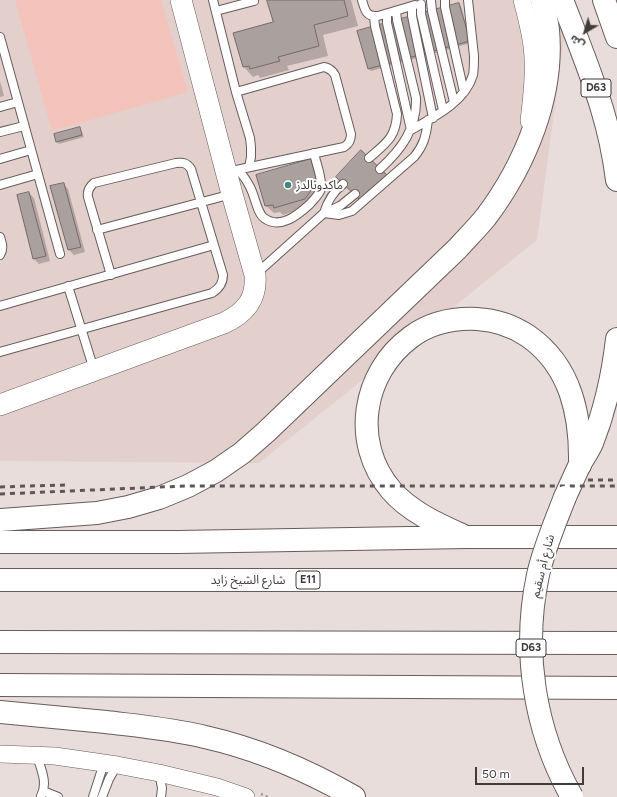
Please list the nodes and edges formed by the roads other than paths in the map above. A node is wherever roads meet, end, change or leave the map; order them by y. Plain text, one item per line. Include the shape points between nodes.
1 (181, 0) edge
2 (213, 0) edge
3 (362, 0) edge
4 (432, 0) edge
5 (445, 0) edge
6 (468, 0) edge
7 (522, 0) edge
8 (542, 0) edge
9 (562, 0) edge
10 (604, 0) edge
11 (254, 1) dead end
12 (421, 4) junction
13 (412, 6) junction
14 (216, 11) junction
15 (396, 11) junction
16 (387, 14) junction
17 (374, 17) junction
18 (0, 37) edge
19 (617, 37) edge
20 (236, 92) junction
21 (464, 92) junction
22 (18, 102) junction
23 (454, 102) junction
24 (0, 107) edge
25 (443, 110) junction
26 (430, 119) junction
27 (24, 126) junction
28 (411, 130) junction
29 (0, 132) edge
30 (31, 150) junction
31 (314, 153) junction
32 (522, 156) junction
33 (369, 158) dead end
34 (0, 159) edge
35 (249, 168) junction
36 (380, 169) dead end
37 (232, 171) junction
38 (38, 174) junction
39 (617, 180) edge
40 (343, 184) dead end
41 (0, 185) edge
42 (232, 194) junction
43 (355, 194) dead end
44 (201, 202) junction
45 (324, 213) junction
46 (97, 230) junction
47 (0, 237) edge
48 (214, 245) junction
49 (60, 254) dead end
50 (0, 255) edge
51 (111, 275) junction
52 (255, 275) junction
53 (68, 286) junction
54 (0, 306) edge
55 (82, 329) junction
56 (617, 339) edge
57 (0, 352) edge
58 (94, 370) junction
59 (0, 405) edge
60 (580, 465) junction
61 (0, 520) edge
62 (467, 537) junction
63 (617, 537) edge
64 (0, 542) edge
65 (0, 580) edge
66 (617, 580) edge
67 (0, 642) edge
68 (617, 643) edge
69 (0, 685) edge
70 (617, 688) edge
71 (0, 712) edge
72 (0, 754) edge
73 (37, 756) junction
74 (111, 764) junction
75 (159, 773) junction
76 (42, 794) edge
77 (58, 797) edge
78 (93, 797) edge
79 (102, 797) edge
80 (161, 797) edge
81 (246, 797) edge
82 (354, 797) edge
83 (572, 797) edge

1 - 37 street
2 - 14 lane
3 - 17 lane via 367,13
4 - 12 lane
4 - 23 lane via 432,10
5 - 21 lane
6 - 21 lane via 474,65 473,75
7 - 32 street via 532,47 531,102
8 - 32 main road via 548,29 548,69 540,108
9 - 39 main road, D63 via 603,110
10 - 19 main road
11 - 14 lane
12 - 13 lane
12 - 25 lane via 421,14
13 - 15 lane
13 - 26 lane
14 - 20 lane
15 - 16 lane
15 - 28 lane via 416,98 416,116
16 - 17 lane
16 - 28 lane
17 - 33 lane via 397,122 392,136
18 - 22 lane
20 - 31 lane via 324,67 330,69 335,75 351,138 344,147
20 - 35 lane via 250,138
21 - 23 lane
22 - 24 lane
22 - 27 lane
23 - 25 lane
25 - 26 lane
26 - 28 lane
26 - 45 lane via 425,140 414,158 352,211 339,215
27 - 29 lane
27 - 30 lane
28 - 36 lane via 396,154
30 - 34 lane
30 - 38 lane
31 - 35 lane
31 - 37 lane via 321,183 319,194 302,211 283,222 264,218 243,176
32 - 61 main road via 508,184 472,234 266,432 229,462 188,486 128,507 97,513
35 - 37 lane
37 - 42 street
38 - 41 lane
38 - 49 lane
40 - 45 lane via 330,197
42 - 44 lane
42 - 52 street
43 - 45 lane via 340,206
44 - 46 lane
44 - 46 lane via 191,169 180,162 94,183 87,193
44 - 48 lane
45 - 52 lane
46 - 51 lane
47 - 50 lane via 3,249
48 - 51 lane
48 - 55 lane via 223,275 217,290
51 - 53 lane
52 - 58 street via 255,292 244,311 235,318
53 - 54 lane
53 - 55 lane
55 - 57 lane
55 - 58 lane
56 - 60 main road, شارع أم سقيم / D63 via 604,405 592,443
58 - 59 street
60 - 62 main road via 579,430 570,390 562,372 538,343 504,324 478,319 447,321 428,327 412,337 384,364 375,381 366,418 372,456 380,474 404,503
60 - 83 main road, شارع أم سقيم / D63, bridge via 545,548 538,574 531,628 533,681 538,708 554,760
62 - 63 main road
62 - 64 main road
65 - 66 main road, شارع الشيخ زايد / E11
67 - 68 main road
69 - 70 main road
71 - 82 main road via 153,727 205,736 282,761
72 - 73 street
73 - 74 street
73 - 76 lane via 44,778
74 - 75 street
74 - 78 lane
74 - 79 lane via 110,779
75 - 80 lane
75 - 81 street
76 - 77 lane

